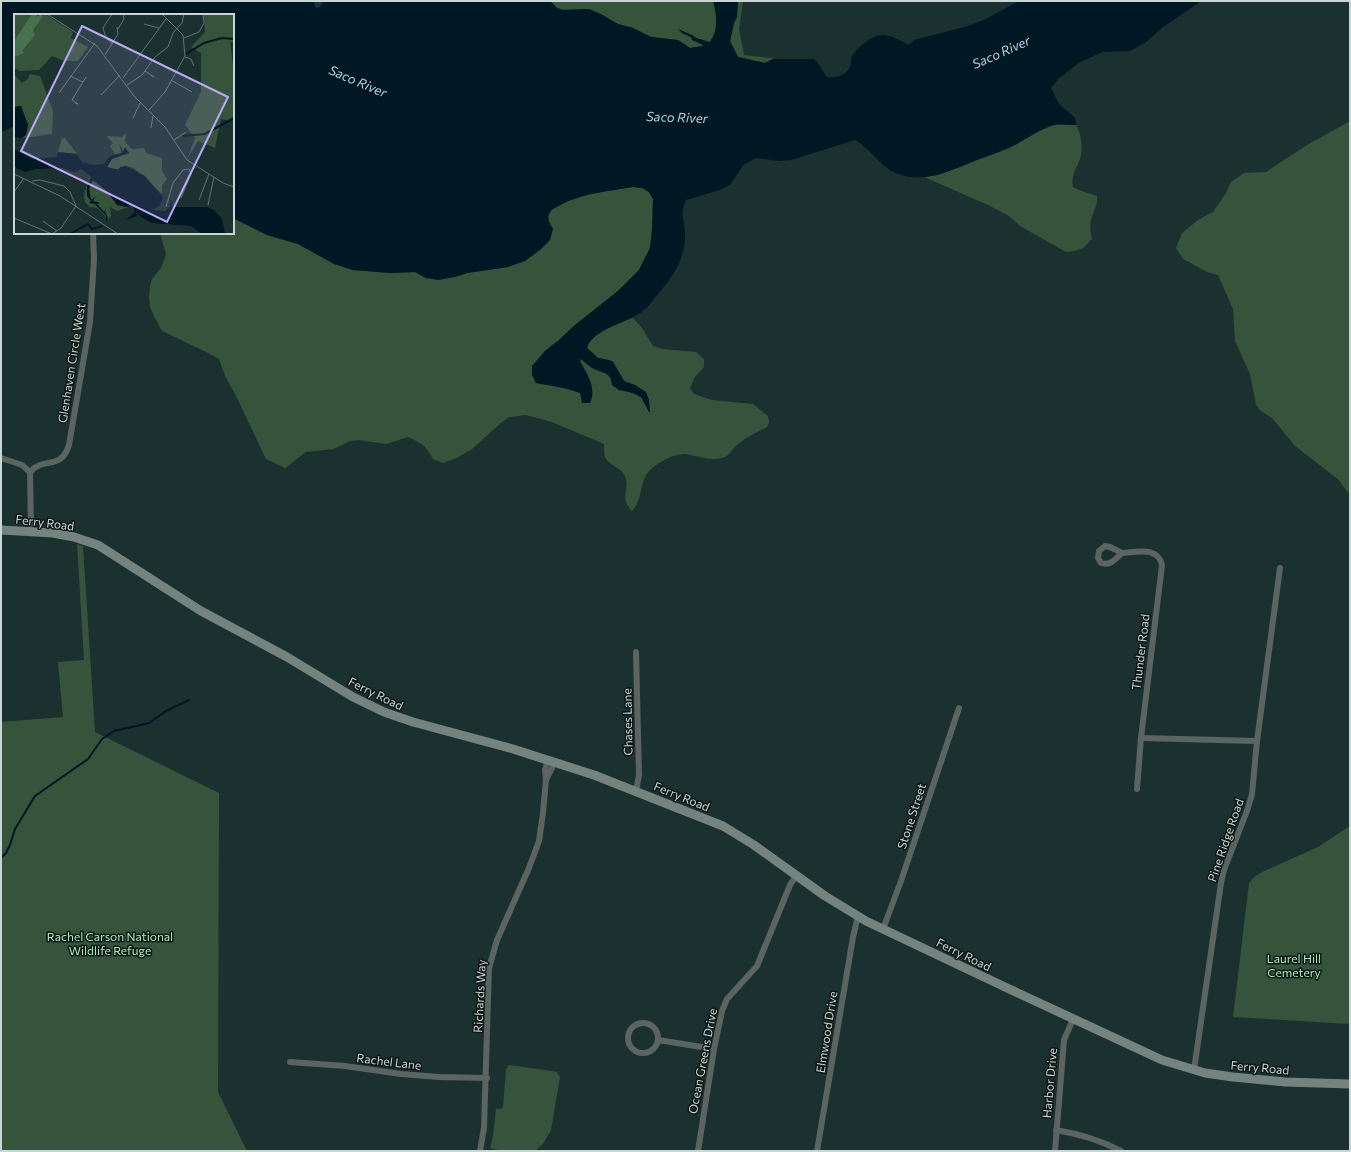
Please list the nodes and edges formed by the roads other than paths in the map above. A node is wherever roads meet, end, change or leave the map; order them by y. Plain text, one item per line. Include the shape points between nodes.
1 (93, 234) edge
2 (1, 458) edge
3 (30, 472) junction
4 (1, 530) edge
5 (31, 531) junction
6 (1122, 552) dead end
7 (1280, 568) dead end
8 (636, 652) dead end
9 (959, 708) dead end
10 (1141, 738) junction
11 (1257, 741) junction
12 (551, 761) junction
13 (1137, 789) dead end
14 (636, 791) junction
15 (796, 876) junction
16 (858, 916) junction
17 (883, 929) junction
18 (1072, 1018) junction
19 (658, 1040) junction
20 (714, 1049) junction
21 (290, 1062) dead end
22 (1194, 1070) junction
23 (487, 1078) junction
24 (1350, 1084) edge
25 (1056, 1130) junction
26 (480, 1151) edge
27 (698, 1151) edge
28 (817, 1151) edge
29 (1055, 1151) edge
30 (1121, 1151) edge

1 - 3 street, Glenhaven Circle West via 90,322 69,445 61,459 36,465
2 - 3 street via 22,465
3 - 5 street
4 - 5 main road, Ferry Road
5 - 12 main road, Ferry Road via 67,535 98,545 201,611 281,653 377,709 406,720
6 - 10 street, Thunder Road via 1153,552 1159,556 1162,565
7 - 11 street, Pine Ridge Road
8 - 14 street, Chases Lane via 639,775
9 - 17 street, Stone Street
10 - 11 street
10 - 13 street, Thunder Road
11 - 22 street, Pine Ridge Road via 1252,794 1221,883
12 - 14 main road, Ferry Road via 594,774
12 - 23 street, Richards Way via 545,770 543,819 539,841 500,932 491,961 488,988
14 - 15 main road, Ferry Road via 736,833
15 - 16 main road, Ferry Road
15 - 20 street, Ocean Greens Drive via 757,966 725,1002
16 - 17 main road, Ferry Road
16 - 28 street, Elmwood Drive via 852,937
17 - 18 main road, Ferry Road
18 - 22 main road, Ferry Road via 1162,1060
18 - 25 street, Harbor Drive via 1064,1040
19 - 19 street via 655,1028 646,1023 635,1025 628,1036 630,1046 643,1053 653,1049
19 - 20 street
20 - 27 street, Ocean Greens Drive
21 - 23 street, Rachel Lane via 400,1074
22 - 24 main road, Ferry Road via 1260,1080
23 - 26 street, Richards Way
25 - 29 street, Harbor Drive
25 - 30 street via 1089,1137

